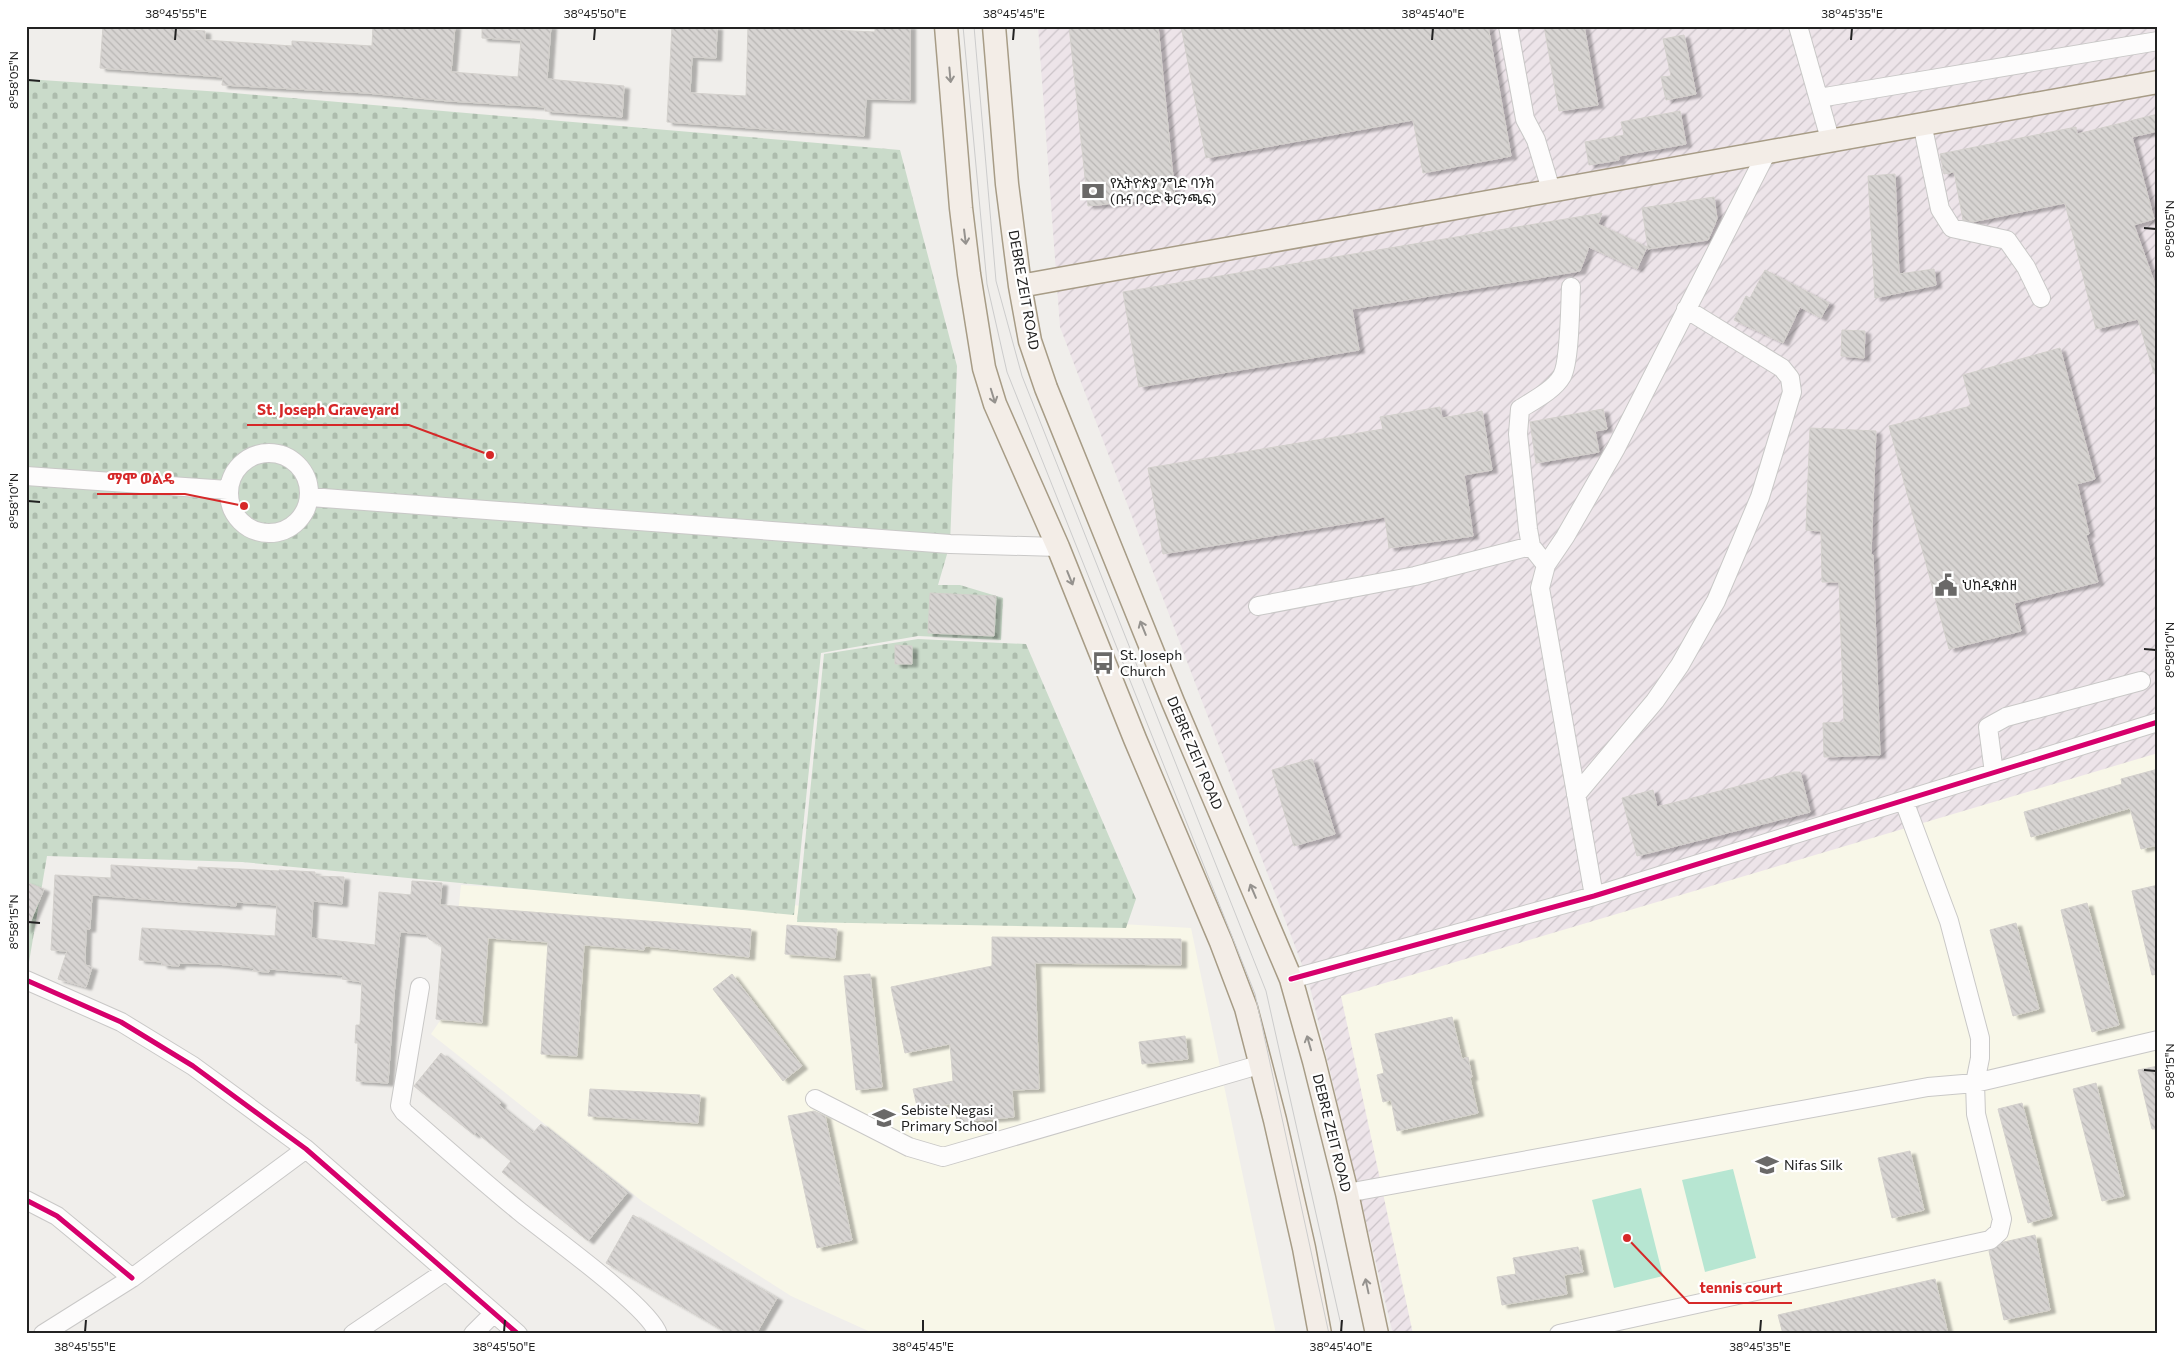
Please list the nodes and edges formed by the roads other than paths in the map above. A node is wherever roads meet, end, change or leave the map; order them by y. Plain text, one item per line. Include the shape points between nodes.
1 (946, 26) edge
2 (994, 26) edge
3 (1508, 26) edge
4 (1798, 26) edge
5 (2158, 41) edge
6 (2158, 82) edge
7 (1819, 98) junction
8 (1922, 124) junction
9 (1830, 139) junction
10 (1767, 152) junction
11 (1551, 190) junction
12 (1020, 286) junction
13 (1571, 287) dead end
14 (2041, 298) dead end
15 (1686, 309) junction
16 (26, 476) edge
17 (228, 490) junction
18 (310, 497) junction
19 (1531, 546) junction
20 (1058, 547) junction
21 (1546, 565) junction
22 (1258, 606) dead end
23 (2141, 681) dead end
24 (2158, 722) edge
25 (1994, 773) junction
26 (1576, 795) junction
27 (1904, 801) junction
28 (1594, 896) junction
29 (1291, 979) junction
30 (28, 984) edge
31 (420, 987) dead end
32 (2158, 1040) edge
33 (1262, 1064) junction
34 (1975, 1083) junction
35 (815, 1099) dead end
36 (306, 1149) junction
37 (1347, 1193) junction
38 (26, 1200) edge
39 (446, 1271) junction
40 (132, 1278) junction
41 (493, 1314) junction
42 (43, 1334) edge
43 (353, 1334) edge
44 (473, 1334) edge
45 (518, 1334) edge
46 (658, 1334) edge
47 (1320, 1334) edge
48 (1377, 1334) edge
49 (1559, 1334) edge

1 -> 20 main road via 961,208 984,368 995,404
2 - 12 main road, DEBRE ZEIT ROAD via 1007,184
3 - 11 street via 1525,119 1536,140
4 - 7 street
5 - 7 street
6 - 8 main road
7 - 9 street
8 - 9 main road
8 - 14 street via 1940,209 1952,228 2006,240 2026,267
9 - 10 main road
10 - 11 main road
10 - 15 street
11 - 12 main road
29 -> 12 main road, DEBRE ZEIT ROAD via 1173,702 1046,388 1030,341
13 - 19 street via 1568,341 1562,375 1545,392 1520,409 1518,434
15 - 21 street via 1616,448
15 - 26 street via 1782,368 1790,378 1792,392 1760,497 1716,601 1680,665 1655,701
16 - 17 street
17 - 18 street via 230,505 238,519 250,529 266,534 282,532 296,524 306,512
17 - 18 street via 233,475 243,462 257,454 273,453 288,457 301,467 308,481
18 - 20 street via 950,544
19 - 21 street
19 - 22 street via 1414,576
20 -> 33 main road via 1221,942 1246,1008
21 - 26 street via 1540,588
23 - 25 street via 2006,717 1988,728
24 - 25 street
25 - 27 street
26 - 28 street
27 - 28 street
27 - 34 street via 1949,921 1980,1038
28 - 29 street
37 -> 29 main road, DEBRE ZEIT ROAD
30 - 36 street via 121,1022 193,1066
31 - 46 street via 400,1106 404,1112 518,1211 632,1302 655,1326
32 - 34 street
33 - 35 street via 943,1157 909,1147
33 - 47 main road via 1302,1238
34 - 37 street via 1928,1087
34 - 49 street via 1976,1114 2002,1220 1999,1232 1990,1240
36 - 39 street
36 - 40 street
48 -> 37 main road, DEBRE ZEIT ROAD
38 - 40 street via 57,1216
39 - 41 street
39 - 43 street
40 - 42 street
41 - 44 street
41 - 45 street

